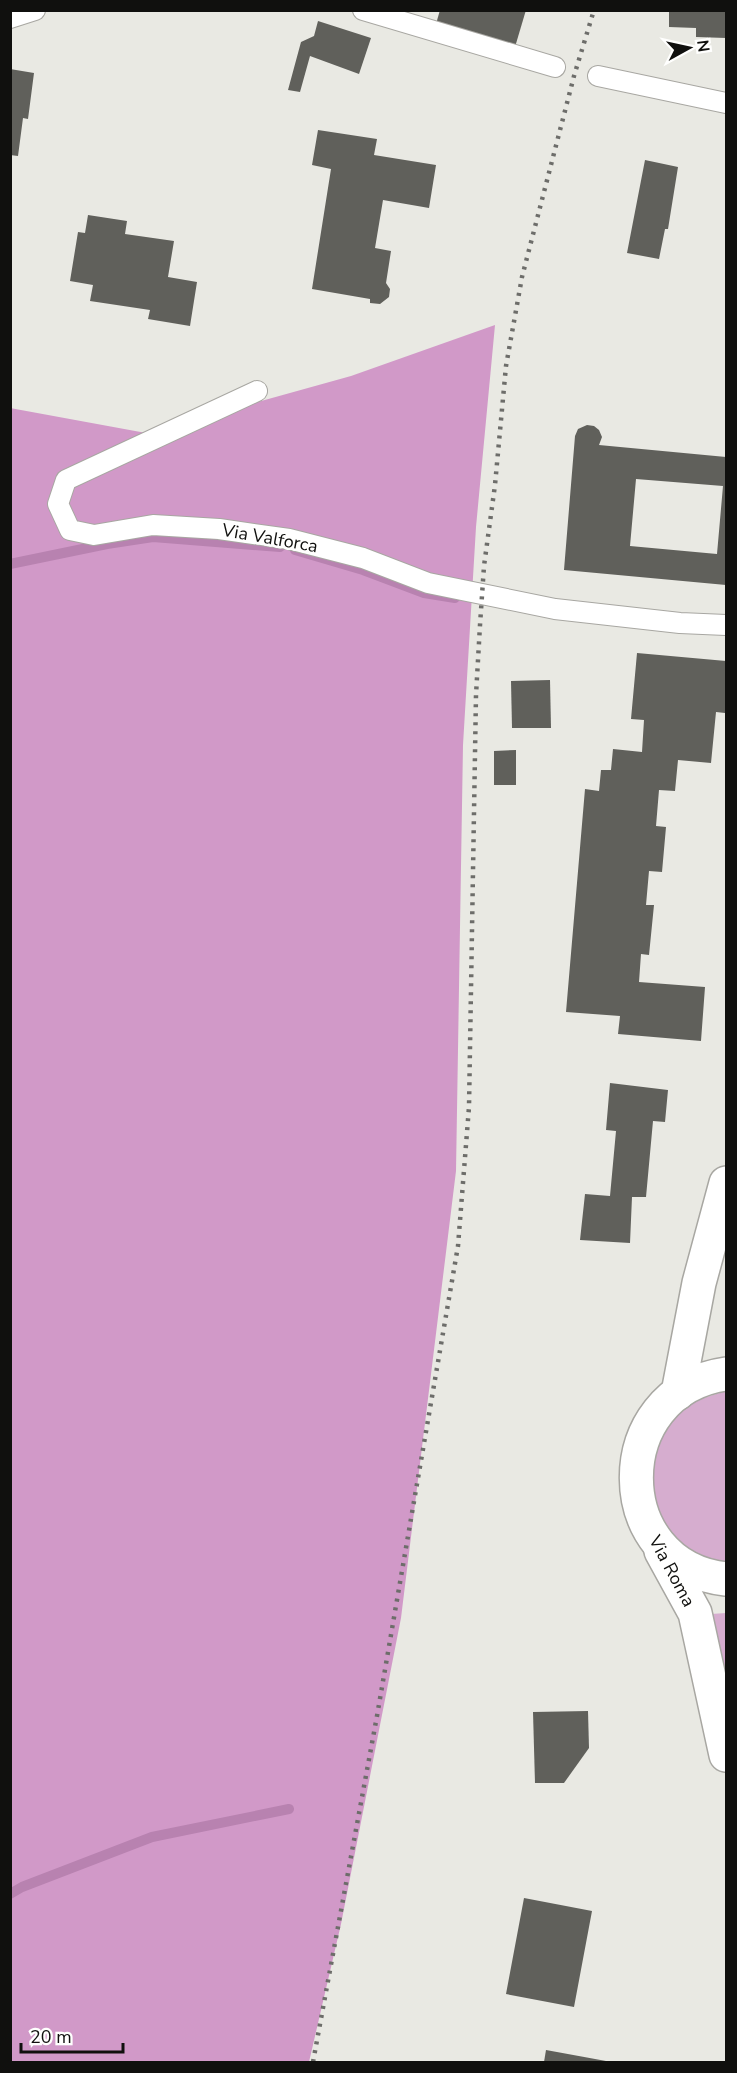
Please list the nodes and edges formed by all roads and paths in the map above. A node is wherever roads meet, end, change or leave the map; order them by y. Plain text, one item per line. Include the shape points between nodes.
1 (34, 10) edge
2 (363, 10) edge
3 (10, 18) edge
4 (555, 67) dead end
5 (598, 76) dead end
6 (726, 103) edge
7 (257, 391) dead end
8 (726, 625) edge
9 (726, 1184) edge
10 (726, 1374) edge
11 (678, 1393) junction
12 (649, 1528) junction
13 (726, 1579) edge
14 (726, 1755) edge

1 - 3 lane
2 - 4 lane
5 - 6 lane
7 - 8 lane, Via Valforca via 66,480 58,504 70,530 94,535 153,525 289,539 363,558 428,583 555,609
9 - 11 main road via 699,1283
10 - 11 main road via 707,1378
11 - 12 main road via 652,1420 638,1455 636,1492
12 - 13 main road via 675,1559 704,1574
12 - 14 main road, Via Roma via 695,1613

